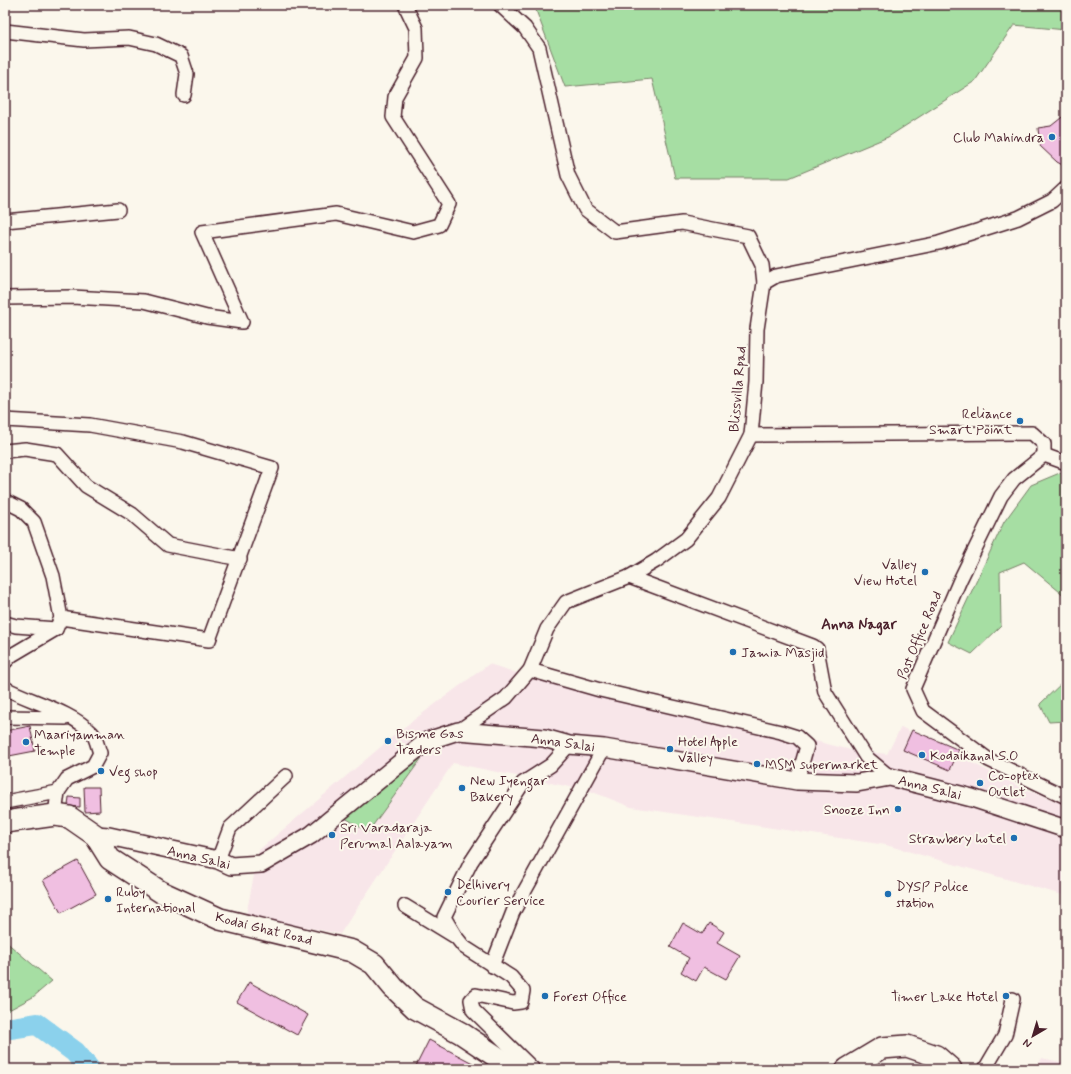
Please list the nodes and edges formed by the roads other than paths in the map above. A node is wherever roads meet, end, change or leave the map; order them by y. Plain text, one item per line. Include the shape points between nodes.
1 (405, 5) edge
2 (500, 5) edge
3 (5, 31) edge
4 (184, 95) dead end
5 (1066, 188) edge
6 (118, 210) dead end
7 (5, 221) edge
8 (764, 283) junction
9 (5, 298) edge
10 (5, 420) edge
11 (751, 435) junction
12 (5, 451) edge
13 (1044, 455) junction
14 (1066, 463) edge
15 (5, 501) edge
16 (240, 559) junction
17 (629, 578) junction
18 (5, 623) edge
19 (59, 624) junction
20 (5, 662) edge
21 (530, 670) junction
22 (5, 688) edge
23 (22, 697) junction
24 (5, 700) edge
25 (5, 717) edge
26 (72, 718) junction
27 (458, 731) junction
28 (569, 745) junction
29 (604, 748) junction
30 (286, 776) dead end
31 (890, 777) junction
32 (797, 781) junction
33 (58, 792) junction
34 (1066, 798) edge
35 (5, 802) edge
36 (55, 815) junction
37 (5, 822) edge
38 (1066, 829) edge
39 (95, 835) junction
40 (218, 860) junction
41 (405, 906) dead end
42 (456, 937) junction
43 (492, 966) junction
44 (1014, 999) dead end
45 (515, 1069) edge
46 (533, 1069) edge
47 (847, 1069) edge
48 (951, 1069) edge
49 (985, 1069) edge

1 - 9 street via 416,28 417,58 395,97 393,117 449,204 439,225 413,232 336,214 202,232 242,322 207,317 144,301 72,297
2 - 8 street, Blissvilla Rpad via 526,28 539,48 568,175 585,209 615,232 682,224 748,236 762,265
3 - 4 street via 84,40 129,38 156,44 181,56 187,74
5 - 8 street via 1052,201 1004,223 939,243 776,276
6 - 7 street
8 - 11 street, Blissvilla Rpad via 758,329
10 - 16 street via 90,425 183,442 272,468
11 - 13 street via 1032,433 1044,444
11 - 17 street, Blissvilla Rpad via 719,498 686,539
12 - 16 street via 25,448 57,454 86,486 132,514 168,545
13 - 14 street
13 - 34 street, Post Office Road via 1014,479 1001,496 957,587 913,689 923,711 989,760
15 - 19 street via 21,510 34,522 53,576
16 - 19 street via 209,640
17 - 21 street, Blissvilla Rpad via 566,602 547,628
17 - 31 street via 813,646 817,650 826,692 866,757
18 - 19 street via 16,626
19 - 20 street
21 - 27 street, Blissvilla Rpad via 506,698
21 - 32 street via 600,690 781,732 797,738 807,746
22 - 23 street
23 - 24 street
23 - 26 street
25 - 26 street
26 - 33 street via 93,734 100,753 93,766 67,779
27 - 28 street, Anna Salai via 544,738
27 - 40 street, Anna Salai via 427,741 311,835 261,864 231,866
28 - 29 street, Anna Salai
28 - 42 street via 551,765 523,783 471,862 444,917
29 - 32 street, Anna Salai
29 - 43 street via 513,912
30 - 40 street via 230,828
31 - 32 street, Anna Salai via 857,783
31 - 38 street, Anna Salai via 972,798
33 - 35 street
33 - 36 street
36 - 37 main road, Kodai Ghat Road
36 - 39 main road, Kodai Ghat Road via 69,817
39 - 40 street, Anna Salai
39 - 45 main road, Kodai Ghat Road via 110,859 162,892 220,919 352,951 374,964 415,1008
41 - 42 street
42 - 43 street via 464,947
43 - 46 street via 511,977 523,991 521,1002 513,1003 476,995 471,1000 473,1010
44 - 49 street via 1005,1035
47 - 48 main road via 882,1048 907,1046 936,1056

